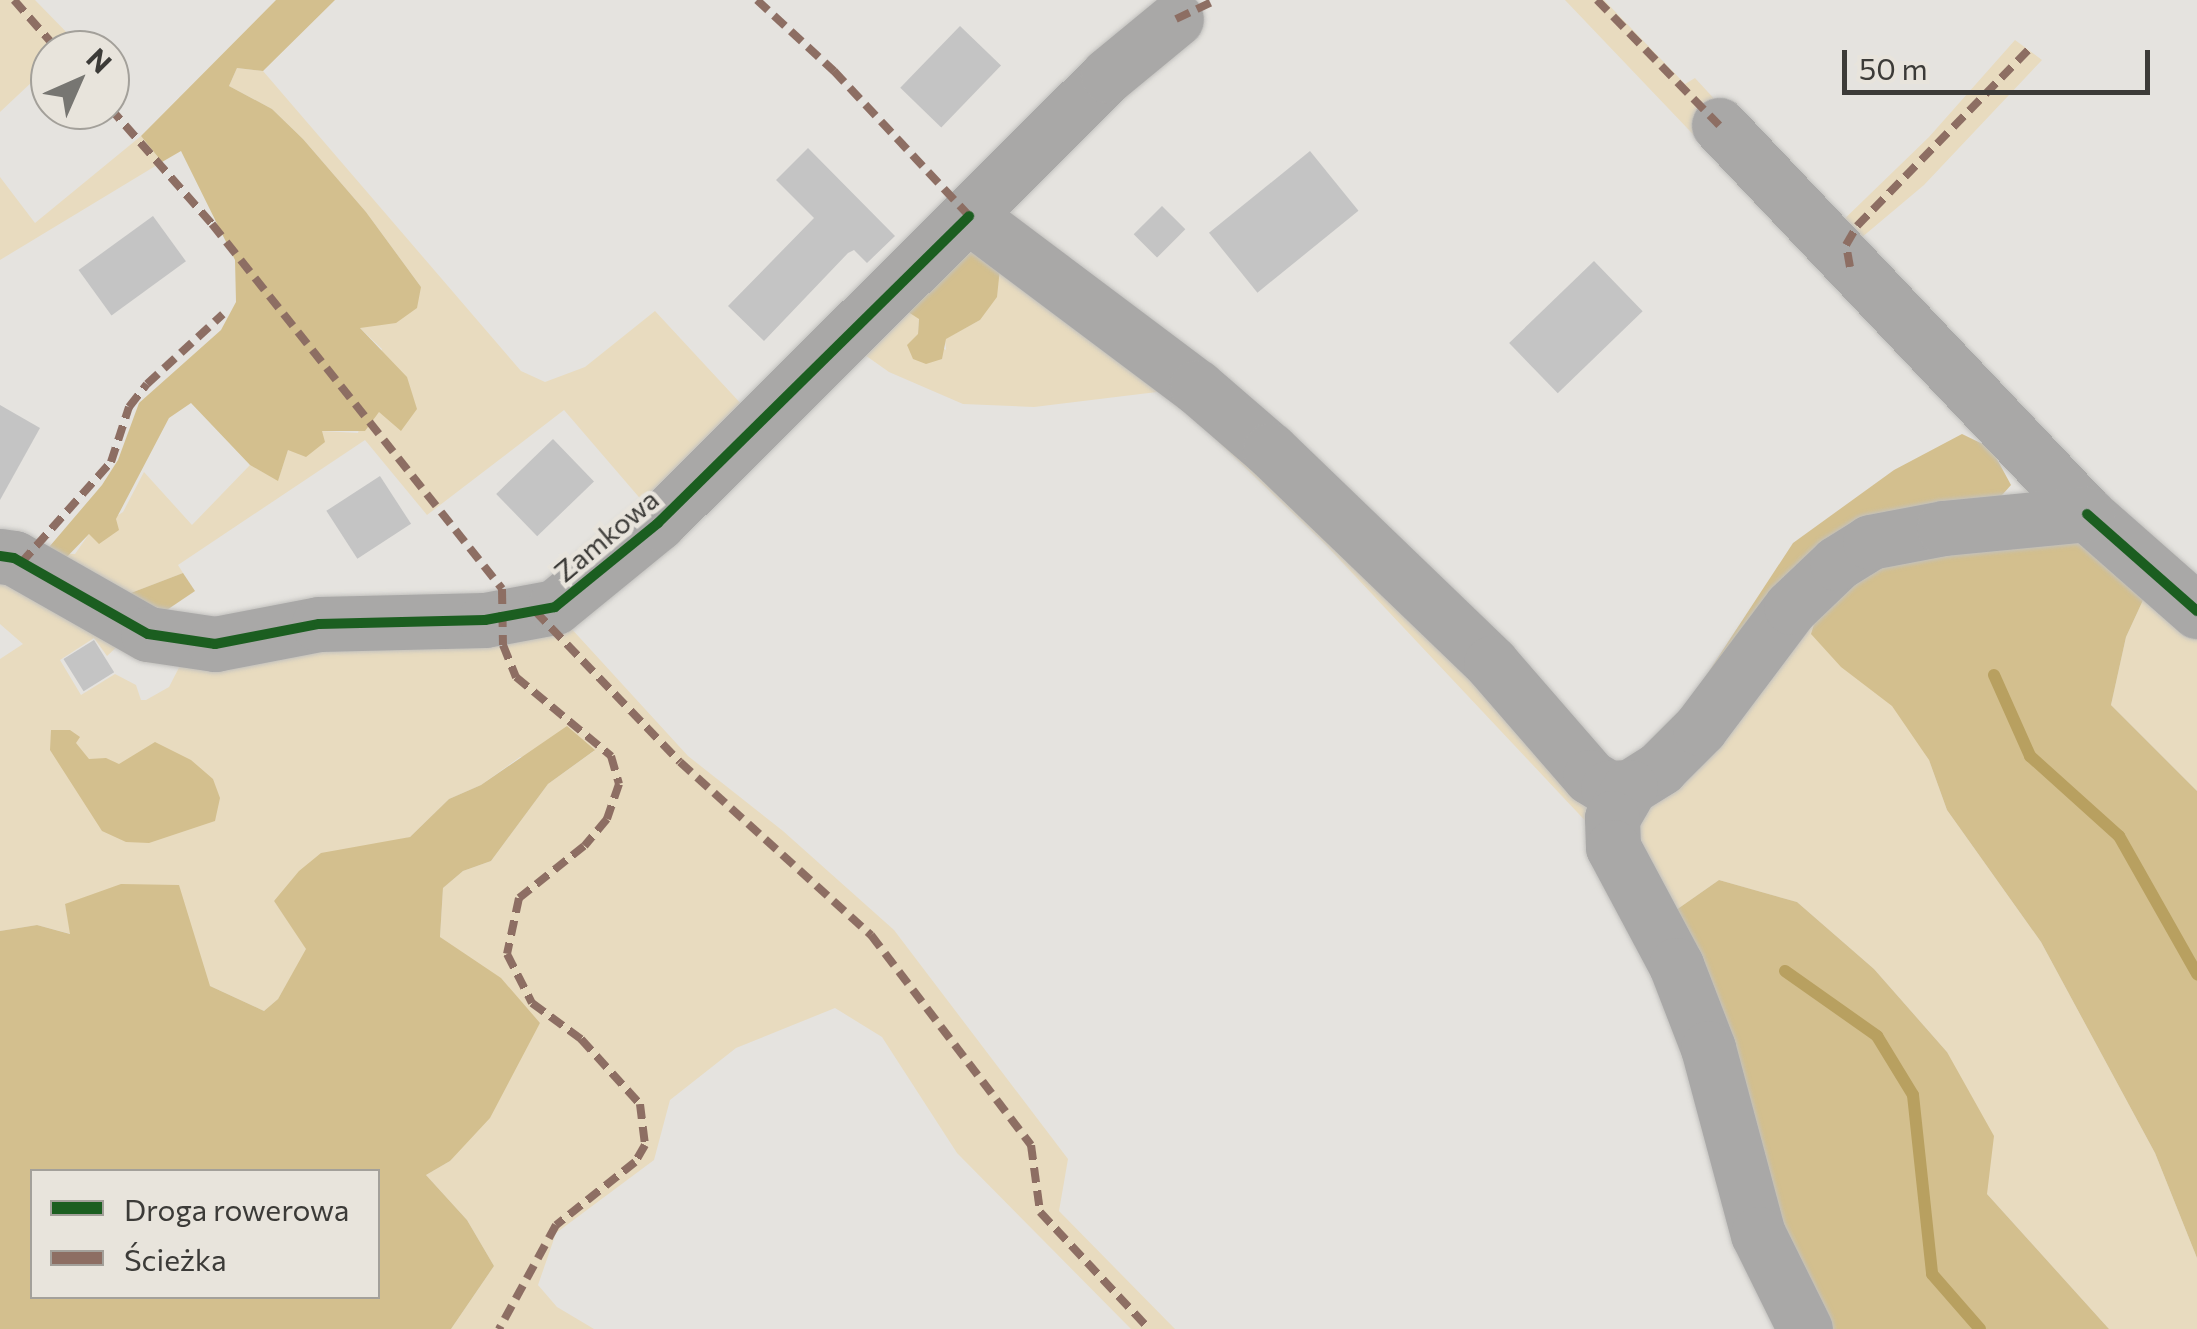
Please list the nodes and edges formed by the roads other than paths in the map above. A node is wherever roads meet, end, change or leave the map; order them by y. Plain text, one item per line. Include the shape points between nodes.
1 (1176, 19) dead end
2 (1719, 125) dead end
3 (969, 216) junction
4 (2087, 514) junction
5 (0, 556) edge
6 (2197, 611) edge
7 (1630, 787) junction
8 (1805, 1329) edge

1 - 3 street, Zamkowa via 1108,76
2 - 4 street
3 - 5 street, Zamkowa via 658,523 556,608 485,620 319,624 215,644 148,634
3 - 7 street via 1197,386 1478,650 1590,777 1608,788
4 - 6 street
4 - 7 street via 1870,542 1791,607 1700,728
7 - 8 street via 1612,818 1613,847 1676,965 1708,1048 1758,1234

